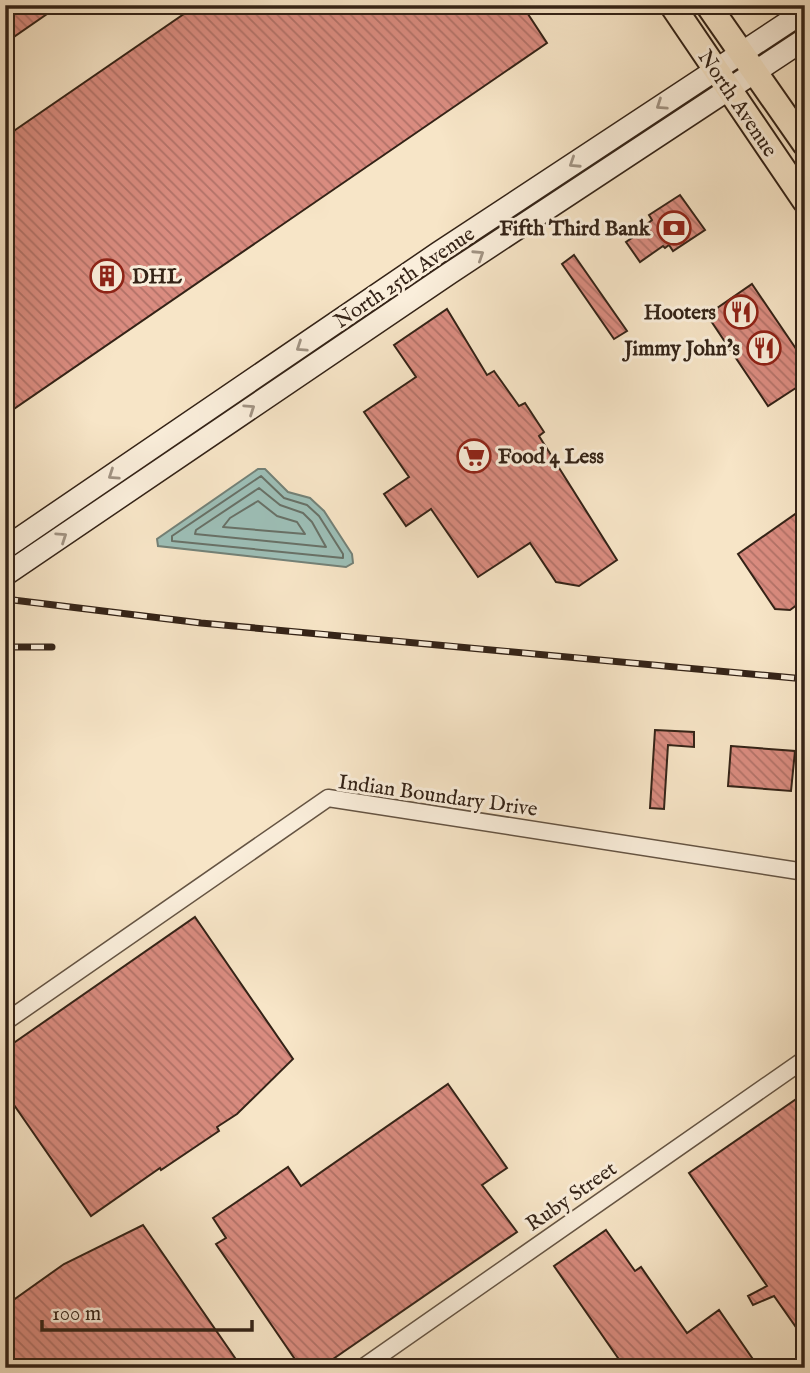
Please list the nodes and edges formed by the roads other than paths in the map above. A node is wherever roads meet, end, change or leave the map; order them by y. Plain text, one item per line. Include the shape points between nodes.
1 (672, 5) edge
2 (708, 5) edge
3 (805, 10) edge
4 (805, 39) edge
5 (747, 63) junction
6 (722, 79) junction
7 (805, 144) edge
8 (805, 201) edge
9 (5, 548) edge
10 (5, 575) edge
11 (805, 872) edge
12 (5, 1022) edge
13 (805, 1059) edge
14 (362, 1368) edge

1 - 6 main road, North Avenue
2 - 5 main road, North Avenue
3 - 5 main road, North 25th Avenue
4 - 5 main road, North 25th Avenue
5 - 6 main road, North 25th Avenue
5 - 7 main road, North Avenue
6 - 8 main road, North Avenue
6 -> 9 main road, North 25th Avenue via 415,269
10 -> 6 main road, North 25th Avenue via 421,293
11 - 12 street, Indian Boundary Drive via 328,798
13 - 14 street, Ruby Street

